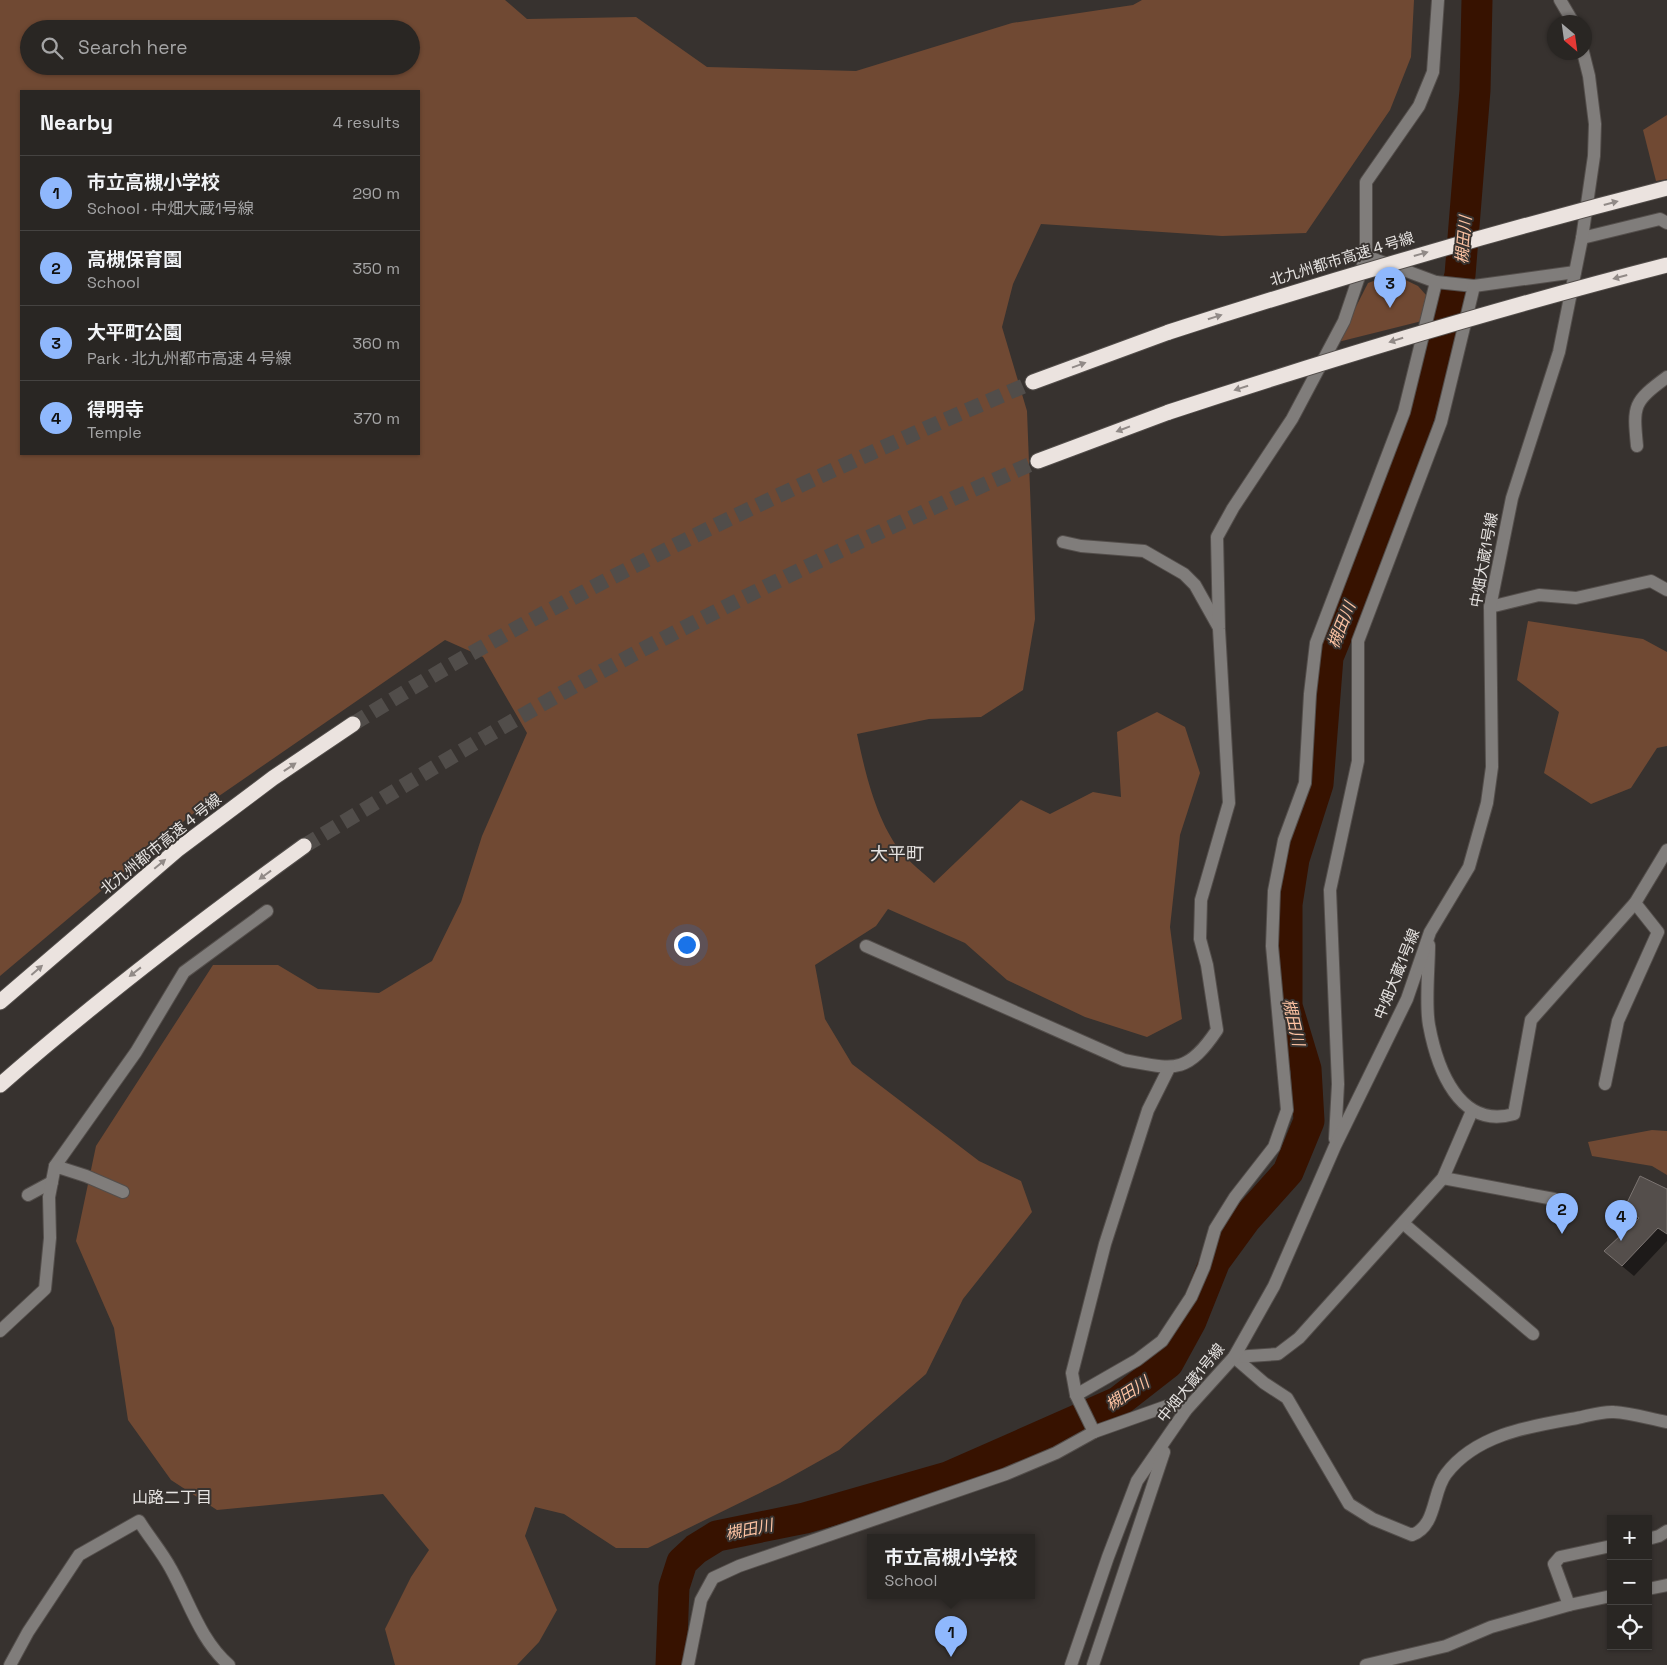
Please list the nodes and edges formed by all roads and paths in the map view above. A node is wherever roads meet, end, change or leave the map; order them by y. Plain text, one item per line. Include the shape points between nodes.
1 (1438, 0) edge
2 (1560, 0) edge
3 (1569, 15) edge
4 (1585, 60) edge
5 (1667, 188) edge
6 (1667, 222) edge
7 (1582, 238) junction
8 (1366, 256) junction
9 (1667, 265) edge
10 (1575, 272) junction
11 (1436, 282) junction
12 (1474, 286) junction
13 (1667, 376) edge
14 (1034, 382) tunnel mouth
15 (1637, 446) dead end
16 (1038, 462) tunnel mouth
17 (1063, 542) dead end
18 (1667, 590) edge
19 (1490, 607) junction
20 (1219, 629) junction
21 (353, 724) tunnel mouth
22 (304, 846) tunnel mouth
23 (1667, 850) edge
24 (1635, 903) junction
25 (267, 911) dead end
26 (1430, 932) junction
27 (866, 946) dead end
28 (0, 1002) edge
29 (1169, 1068) junction
30 (1605, 1084) dead end
31 (0, 1085) edge
32 (1472, 1111) junction
33 (1335, 1146) junction
34 (55, 1166) junction
35 (1443, 1178) junction
36 (52, 1182) junction
37 (123, 1192) dead end
38 (28, 1195) dead end
39 (1554, 1199) dead end
40 (1404, 1224) junction
41 (0, 1332) edge
42 (1534, 1334) dead end
43 (1234, 1357) junction
44 (1077, 1398) junction
45 (1186, 1410) junction
46 (1667, 1422) edge
47 (1094, 1432) junction
48 (1171, 1433) junction
49 (1667, 1531) edge
50 (1652, 1538) edge
51 (1607, 1547) edge
52 (1667, 1585) edge
53 (1652, 1587) edge
54 (1607, 1597) edge
55 (1569, 1605) junction
56 (10, 1665) edge
57 (228, 1665) edge
58 (688, 1665) edge
59 (1071, 1665) edge
60 (1092, 1665) edge
61 (1366, 1665) edge

1 - 8 street via 1433,72 1418,106 1366,182
2 - 3 street
4 - 7 street, 中畑大蔵1号線 via 1595,124 1594,156
14 -> 5 highway, 北九州都市高速４号線, bridge via 1169,332 1292,292
6 - 7 street via 1660,219
7 - 10 street, 中畑大蔵1号線
8 - 11 street
8 - 20 street via 1344,320 1292,419 1217,537
9 -> 16 highway, bridge via 1484,314 1302,368 1169,412
10 - 12 street
10 - 19 street, 中畑大蔵1号線 via 1559,352 1512,498
11 - 12 street
11 - 44 street via 1404,412 1316,643 1305,783 1284,840 1274,891 1272,946 1287,1110 1274,1147 1235,1197 1215,1230 1191,1297 1162,1341
12 - 33 street via 1440,422 1358,641 1358,761 1330,890 1338,1084
13 - 15 street via 1644,394 1634,412
17 - 20 street via 1144,550 1184,574 1195,585
18 - 19 street via 1651,581 1576,598 1539,596
19 - 26 street, 中畑大蔵1号線 via 1492,767 1487,803 1469,868
20 - 29 street via 1229,803 1201,900 1200,939 1217,1030 1188,1063
28 -> 21 highway, 北九州都市高速４号線 via 177,850 273,778
22 -> 31 highway via 188,930 76,1018
23 - 24 street
24 - 30 street via 1658,932 1618,1021
24 - 32 street via 1532,1020 1514,1114 1500,1118
25 - 34 street via 184,972 136,1052
26 - 32 street via 1429,1024 1444,1079
26 - 33 street, 中畑大蔵1号線 via 1407,999
27 - 29 street via 1124,1060
29 - 44 street via 1148,1110 1104,1244 1072,1373
32 - 35 street
33 - 43 street, 中畑大蔵1号線 via 1274,1286
34 - 36 street
34 - 37 street
35 - 39 street
35 - 40 street
36 - 38 street
36 - 41 street via 45,1288
40 - 42 street
40 - 43 street via 1299,1338 1278,1354
43 - 45 street, 中畑大蔵1号線
43 - 46 street via 1287,1398 1349,1504 1373,1520 1412,1536 1420,1532 1427,1522 1445,1475 1466,1455 1501,1435 1528,1426 1613,1412
44 - 47 street
45 - 47 street via 1170,1405
45 - 48 street, 中畑大蔵1号線
47 - 58 street via 1056,1453 1006,1474 739,1566 713,1578 700,1600
48 - 59 street, 中畑大蔵1号線 via 1137,1481
48 - 60 street
49 - 50 street
51 - 55 street via 1560,1557 1554,1564
52 - 53 street
54 - 55 street
55 - 61 street via 1491,1627 1446,1646
56 - 57 street via 79,1555 139,1520 171,1568 196,1619

